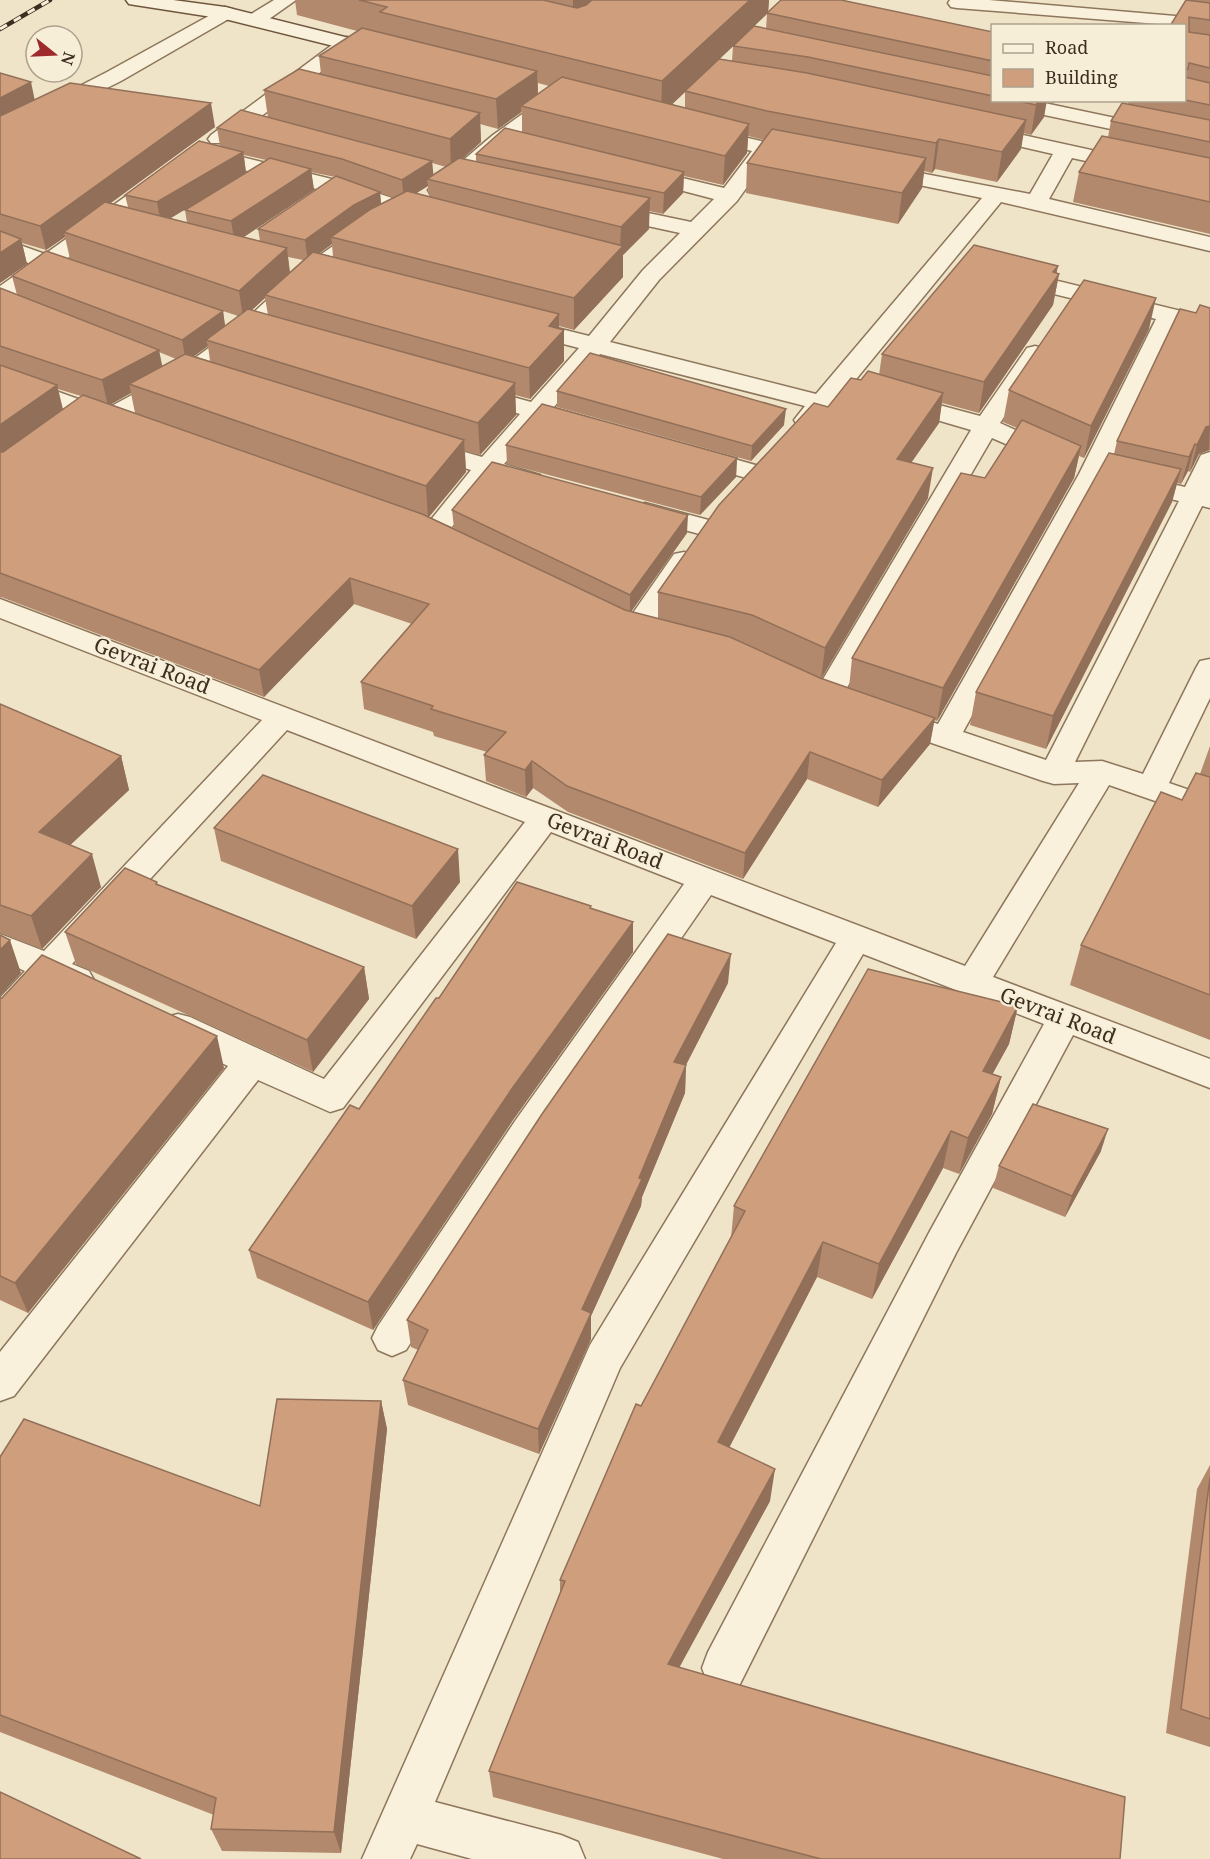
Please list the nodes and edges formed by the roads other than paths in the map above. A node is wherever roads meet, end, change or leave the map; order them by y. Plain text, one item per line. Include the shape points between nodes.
1 (135, 0) edge
2 (286, 0) edge
3 (949, 2) edge
4 (225, 13) junction
5 (255, 20) junction
6 (1020, 24) edge
7 (1210, 25) edge
8 (347, 43) junction
9 (403, 57) edge
10 (290, 86) junction
11 (313, 91) edge
12 (537, 91) dead end
13 (559, 97) junction
14 (580, 102) edge
15 (1006, 102) edge
16 (243, 121) junction
17 (952, 126) edge
18 (266, 127) edge
19 (688, 129) edge
20 (478, 133) edge
21 (0, 135) edge
22 (500, 139) junction
23 (523, 144) edge
24 (1210, 144) edge
25 (764, 149) junction
26 (1066, 150) junction
27 (200, 152) junction
28 (822, 160) edge
29 (857, 167) edge
30 (269, 170) junction
31 (626, 170) edge
32 (433, 173) edge
33 (456, 179) junction
34 (1210, 182) edge
35 (478, 184) edge
36 (336, 187) junction
37 (241, 188) edge
38 (996, 194) junction
39 (729, 196) junction
40 (317, 200) edge
41 (1036, 202) junction
42 (581, 205) edge
43 (406, 212) junction
44 (107, 219) junction
45 (450, 223) edge
46 (130, 225) edge
47 (694, 229) junction
48 (1210, 244) edge
49 (0, 245) edge
50 (49, 262) junction
51 (300, 269) junction
52 (987, 271) edge
53 (333, 278) edge
54 (104, 281) edge
55 (7, 303) edge
56 (1063, 311) junction
57 (1169, 315) junction
58 (504, 322) edge
59 (1210, 325) edge
60 (595, 345) junction
61 (156, 362) edge
62 (0, 378) edge
63 (201, 378) junction
64 (448, 386) edge
65 (858, 389) junction
66 (821, 403) junction
67 (538, 411) junction
68 (86, 417) junction
69 (986, 426) junction
70 (141, 430) edge
71 (603, 430) edge
72 (406, 443) edge
73 (669, 449) edge
74 (1210, 460) edge
75 (486, 468) junction
76 (1092, 474) junction
77 (552, 486) edge
78 (1202, 498) edge
79 (618, 504) edge
80 (433, 533) edge
81 (0, 608) edge
82 (637, 627) edge
83 (1210, 668) edge
84 (282, 717) junction
85 (945, 738) junction
86 (1102, 771) junction
87 (1054, 774) junction
88 (1151, 788) junction
89 (1210, 809) edge
90 (545, 818) junction
91 (705, 879) junction
92 (856, 938) junction
93 (0, 945) edge
94 (49, 968) junction
95 (972, 983) junction
96 (103, 992) edge
97 (145, 1012) edge
98 (1065, 1018) junction
99 (0, 1020) edge
100 (252, 1062) junction
101 (1210, 1074) edge
102 (393, 1338) dead end
103 (0, 1383) edge
104 (724, 1668) dead end
105 (404, 1817) junction
106 (386, 1859) edge
107 (561, 1859) edge

1 - 4 street
2 - 5 street
3 - 6 street
3 - 7 street
4 - 5 street
4 - 21 street
5 - 8 street
8 - 9 street
8 - 10 street
10 - 11 street
10 - 16 street
12 - 13 street
13 - 14 street
13 - 22 street
15 - 24 street
16 - 18 street
16 - 27 street
17 - 26 street
19 - 25 street
20 - 22 street
22 - 23 street
22 - 33 street
25 - 28 street
25 - 39 street
26 - 34 street
26 - 41 street
27 - 30 street
27 - 44 street
29 - 38 street
30 - 36 street
30 - 37 street
31 - 39 street
32 - 33 street
33 - 35 street
33 - 43 street
36 - 40 street
36 - 43 street
38 - 41 street
38 - 65 street via 953,263
39 - 47 street
41 - 48 street
42 - 47 street
43 - 45 street
43 - 51 street
44 - 46 street
44 - 50 street
47 - 60 street via 640,272
49 - 50 street
50 - 54 street
50 - 55 street
51 - 53 street
51 - 63 street
52 - 56 street
56 - 57 street
56 - 69 street
57 - 59 street
57 - 76 street
58 - 60 street
60 - 66 street
60 - 67 street
61 - 63 street
62 - 68 street
63 - 68 street
64 - 67 street
65 - 66 street
65 - 69 street
66 - 73 street via 765,464
67 - 71 street
67 - 75 street
68 - 70 street
69 - 76 street
69 - 85 street via 836,699
72 - 75 street
74 - 78 street
75 - 77 street
75 - 80 street
76 - 78 street
76 - 85 street
78 - 87 street
79 - 82 street via 714,520
81 - 84 street, Gevrai Road
83 - 88 street
84 - 90 street, Gevrai Road
84 - 94 street
85 - 87 street
86 - 87 street
86 - 88 street
86 - 95 street
88 - 89 street
90 - 91 street, Gevrai Road
90 - 100 street via 330,1098
91 - 92 street, Gevrai Road
91 - 102 street via 528,1131
92 - 95 street, Gevrai Road
92 - 105 street via 604,1358
93 - 94 street
94 - 96 street
94 - 99 street
95 - 98 street, Gevrai Road
97 - 100 street
98 - 101 street, Gevrai Road
98 - 104 street via 943,1242
100 - 103 street
105 - 106 street
105 - 107 street

